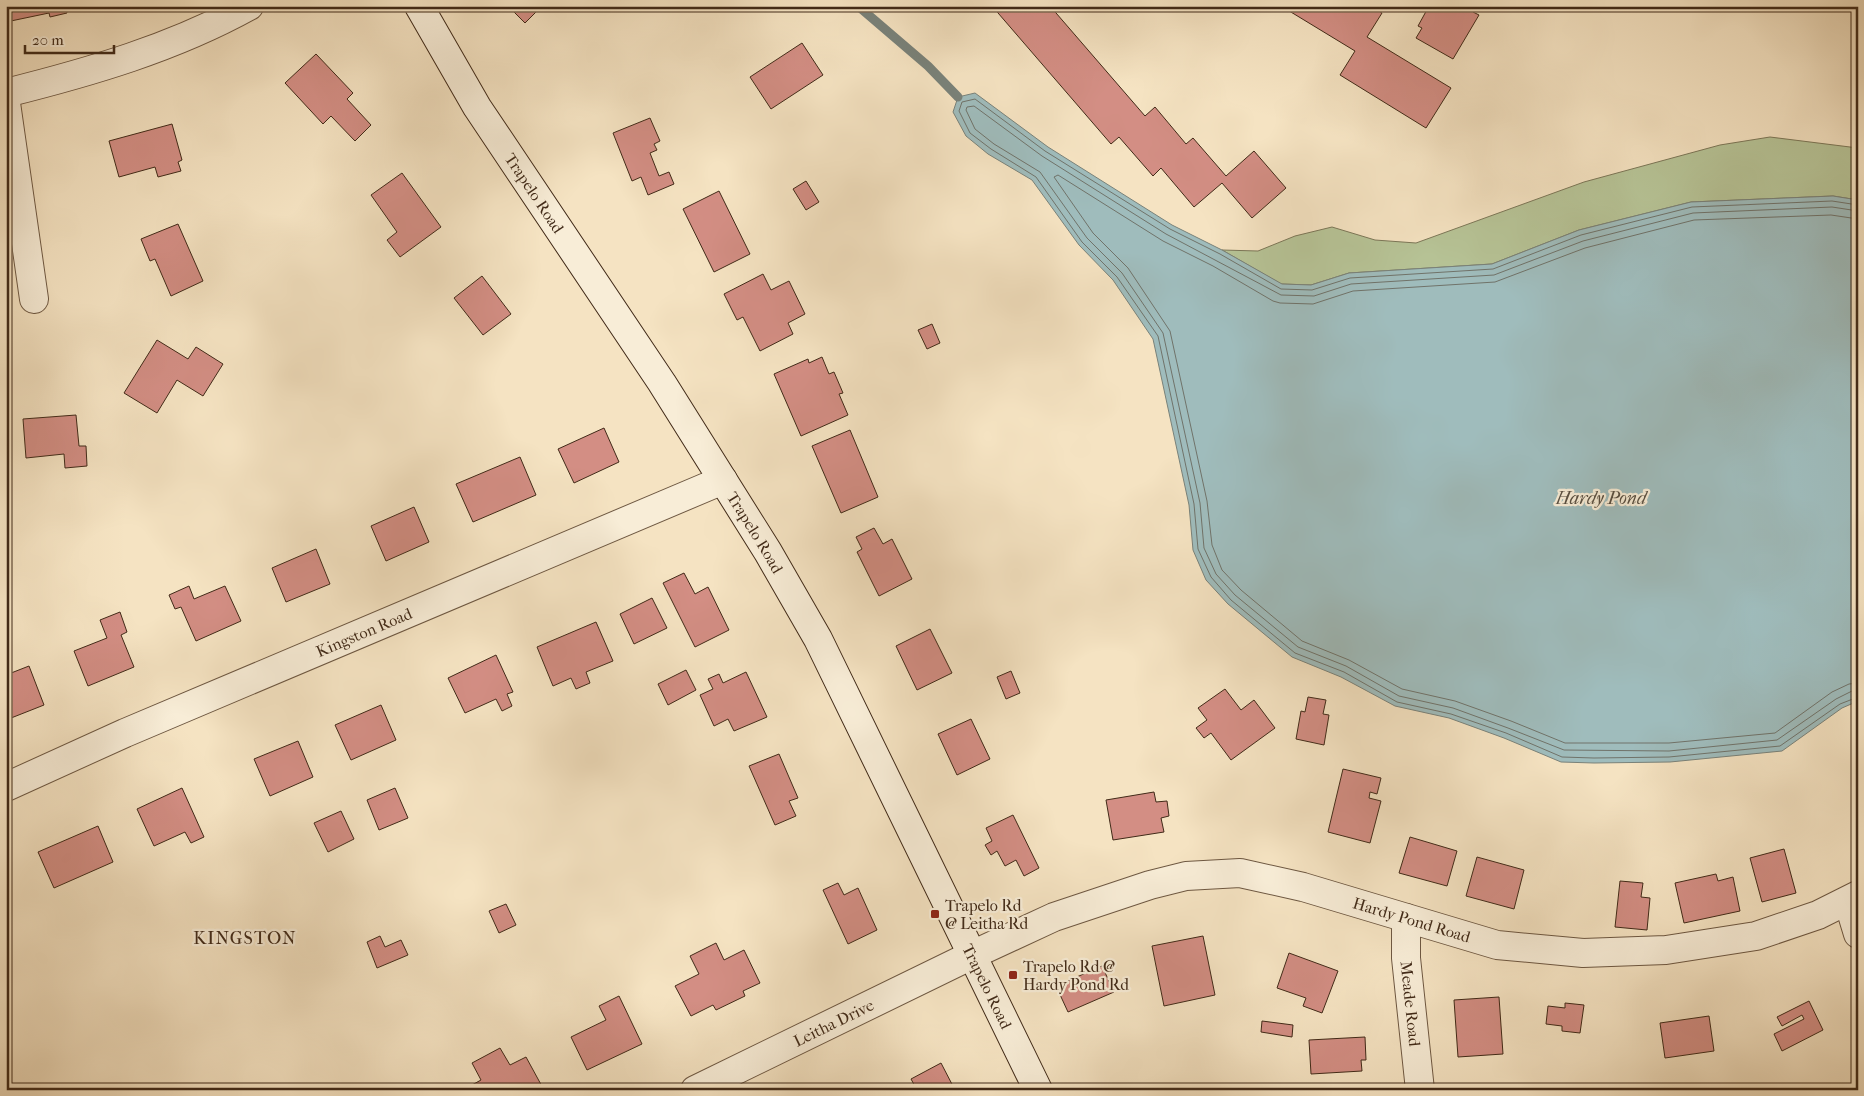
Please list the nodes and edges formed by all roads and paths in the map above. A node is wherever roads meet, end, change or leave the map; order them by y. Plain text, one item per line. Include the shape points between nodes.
1 (249, 6) edge
2 (419, 6) edge
3 (6, 93) edge
4 (6, 103) edge
5 (34, 299) dead end
6 (723, 480) junction
7 (6, 787) edge
8 (1853, 898) edge
9 (1406, 918) junction
10 (1858, 934) edge
11 (972, 955) junction
12 (695, 1090) edge
13 (1038, 1090) edge
14 (1420, 1090) edge

1 - 3 street via 156,50
2 - 6 street, Trapelo Road via 478,108
4 - 5 street
6 - 7 street, Kingston Road via 125,732
6 - 11 street, Trapelo Road via 818,639
8 - 9 street, Hardy Pond Road via 1818,915 1756,936 1647,951 1583,953 1497,945
8 - 10 street
9 - 11 street, Hardy Pond Road via 1303,887 1240,873 1186,876 1054,917
9 - 14 street, Meade Road via 1406,958
11 - 12 street, Leitha Drive
11 - 13 street, Trapelo Road

